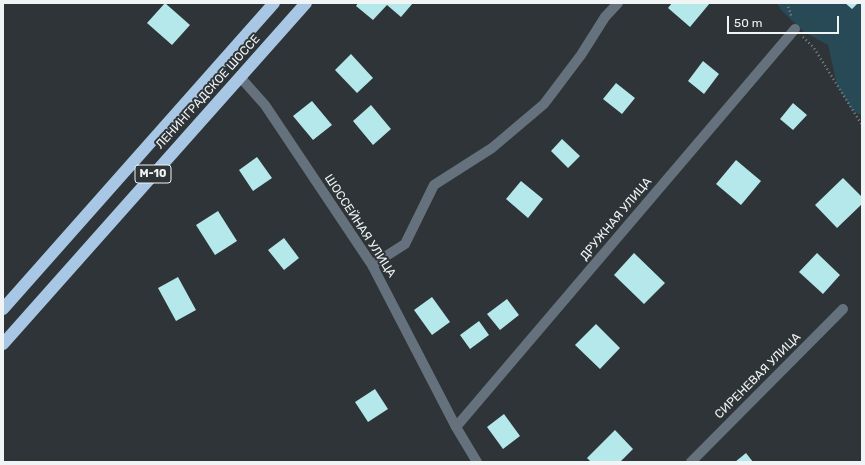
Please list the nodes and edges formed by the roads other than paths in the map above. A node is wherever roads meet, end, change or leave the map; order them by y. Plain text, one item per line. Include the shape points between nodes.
1 (274, 3) edge
2 (306, 3) edge
3 (618, 3) edge
4 (795, 29) road end
5 (240, 77) junction
6 (372, 265) junction
7 (3, 308) edge
8 (843, 309) dead end
9 (3, 344) edge
10 (456, 427) junction
11 (477, 462) edge
12 (691, 462) edge

1 - 7 highway, ЛЕНИНГРАДСКОЕ ШОССЕ / М-10
2 - 5 highway, ЛЕНИНГРАДСКОЕ ШОССЕ / М-10
3 - 6 street via 605,17 581,55 544,104 492,148 434,184 405,244
4 - 10 street, ДРУЖНАЯ УЛИЦА
5 - 6 street, ШОССЕЙНАЯ УЛИЦА via 265,105
5 - 9 highway, ЛЕНИНГРАДСКОЕ ШОССЕ / М-10
6 - 10 street, ШОССЕЙНАЯ УЛИЦА
8 - 12 street, СИРЕНЕВАЯ УЛИЦА
10 - 11 street, ШОССЕЙНАЯ УЛИЦА

